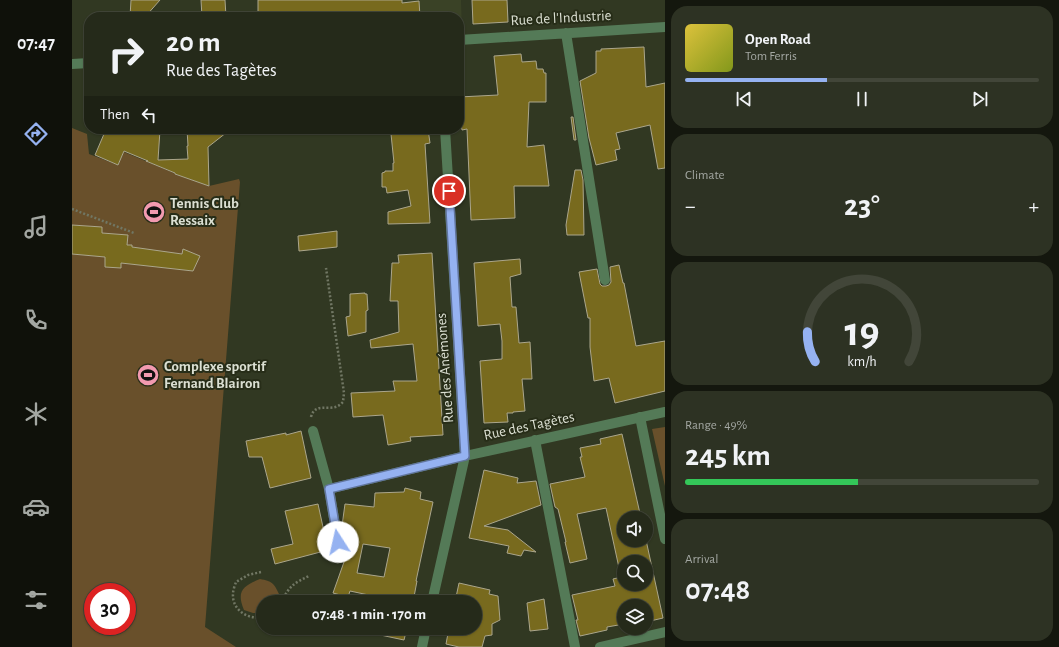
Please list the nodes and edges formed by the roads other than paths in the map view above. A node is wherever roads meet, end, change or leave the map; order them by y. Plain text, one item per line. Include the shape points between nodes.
1 (665, 28) edge
2 (566, 33) junction
3 (464, 40) edge
4 (84, 63) edge
5 (72, 64) edge
6 (445, 134) edge
7 (605, 280) dead end
8 (665, 412) edge
9 (640, 417) junction
10 (313, 431) road end
11 (536, 440) junction
12 (465, 456) junction
13 (329, 489) junction
14 (665, 539) edge
15 (338, 542) dead end
16 (434, 595) edge
17 (665, 632) edge
18 (425, 635) edge
19 (422, 647) edge
20 (575, 647) edge
21 (600, 647) edge

1 - 2 street, Rue de l'Industrie
2 - 3 street, Rue de l'Industrie
2 - 7 street
4 - 5 street
6 - 12 street, Rue des Anémones
8 - 9 street, Rue des Tagètes
9 - 11 street, Rue des Tagètes
9 - 14 street
10 - 13 street
11 - 12 street, Rue des Tagètes
11 - 20 street
12 - 13 street, Rue des Tagètes
12 - 16 street, Rue des Anémones
13 - 15 street
17 - 21 street
18 - 19 street

